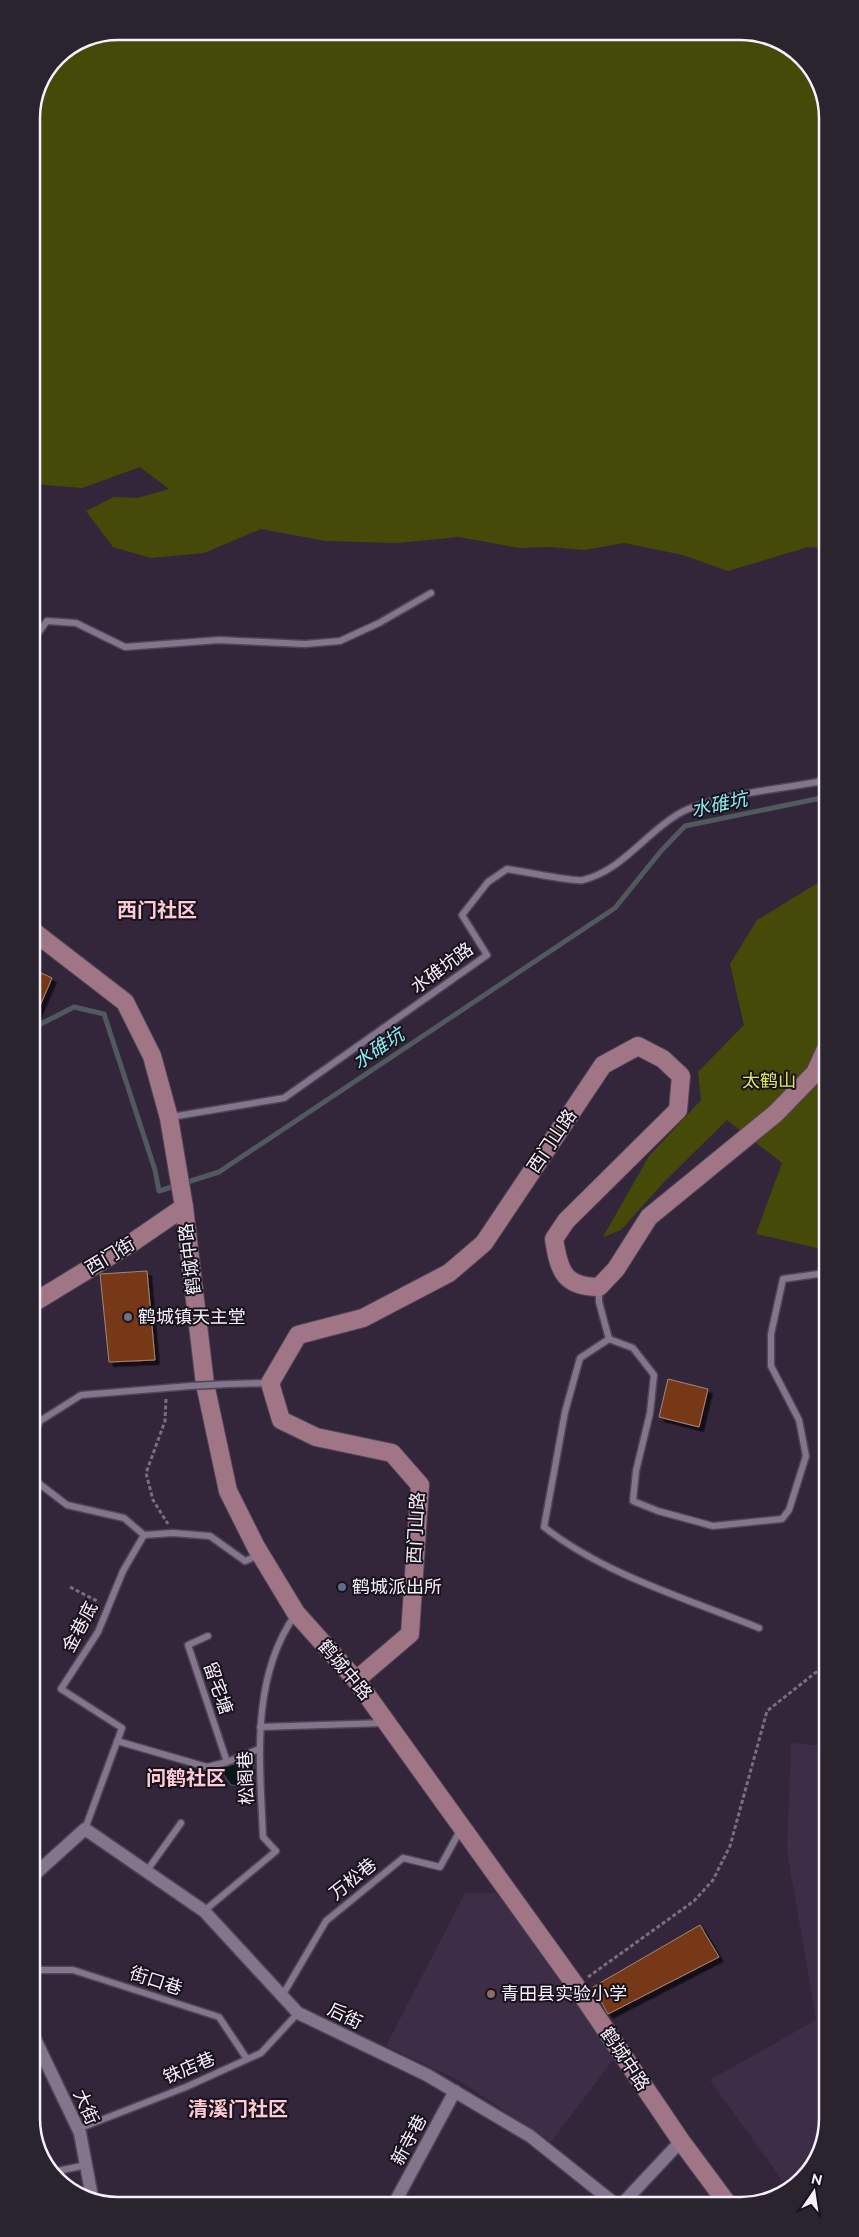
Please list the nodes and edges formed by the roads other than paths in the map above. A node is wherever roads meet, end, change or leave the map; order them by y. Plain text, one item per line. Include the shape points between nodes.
1 (431, 593) dead end
2 (40, 630) edge
3 (819, 781) edge
4 (40, 936) edge
5 (819, 1064) edge
6 (169, 1118) junction
7 (183, 1201) junction
8 (819, 1274) edge
9 (599, 1287) junction
10 (40, 1298) edge
11 (609, 1339) junction
12 (270, 1383) junction
13 (40, 1422) edge
14 (40, 1484) edge
15 (144, 1535) junction
16 (261, 1554) junction
17 (296, 1613) junction
18 (759, 1628) dead end
19 (208, 1636) dead end
20 (356, 1680) junction
21 (387, 1723) junction
22 (260, 1727) junction
23 (117, 1741) junction
24 (259, 1748) junction
25 (227, 1762) junction
26 (181, 1823) dead end
27 (462, 1828) junction
28 (85, 1830) junction
29 (40, 1870) edge
30 (146, 1872) junction
31 (204, 1911) junction
32 (40, 1970) edge
33 (282, 1997) junction
34 (298, 2013) junction
35 (40, 2049) edge
36 (247, 2059) junction
37 (455, 2092) junction
38 (78, 2129) junction
39 (681, 2141) junction
40 (86, 2165) junction
41 (60, 2171) edge
42 (91, 2192) edge
43 (398, 2197) edge
44 (606, 2197) edge
45 (629, 2197) edge
46 (723, 2197) edge

1 - 2 lane via 340,641 305,644 219,640 125,648 76,623 47,621
3 - 6 lane, 水碓坑路 via 718,800 680,813 647,837 616,866 582,880 508,869 488,882 462,916 487,955 284,1098
4 - 6 street, 鹤城中路 via 125,1002 152,1056
5 - 9 street via 815,1073 775,1114 649,1217 616,1269
6 - 7 street, 鹤城中路
7 - 10 street, 西门街 via 133,1242
7 - 16 street, 鹤城中路 via 205,1384 228,1492
8 - 11 lane via 782,1279 771,1334 771,1366 799,1420 806,1456 789,1510 782,1519 713,1526 658,1511 633,1500 654,1375 633,1348
9 - 11 lane via 599,1302
9 - 12 street, 西门山路 via 573,1283 558,1266 554,1239 566,1221 678,1110 681,1076 663,1058 638,1046 603,1065 484,1243 449,1273 363,1318 298,1335
11 - 18 lane via 580,1358 565,1412 544,1527 613,1569
12 - 13 lane, bridge via 80,1395
12 - 20 street, 西门山路 via 282,1420 316,1437 392,1453 420,1485 410,1634
14 - 15 lane via 67,1505 124,1518
15 - 16 lane via 210,1536 245,1561
15 - 23 lane, 金巷底 via 123,1571 98,1632 61,1689 122,1728
16 - 17 street, 鹤城中路
17 - 20 street, 鹤城中路
17 - 22 lane, 松阁巷 via 284,1630 271,1669
19 - 25 lane, 留宅塘 via 188,1646
20 - 21 street, 鹤城中路
21 - 22 lane
21 - 27 street, 鹤城中路
22 - 24 lane, 松阁巷
23 - 25 lane via 208,1767
23 - 28 lane
24 - 25 lane
24 - 31 lane, 松阁巷 via 263,1837 276,1851
26 - 30 lane
27 - 33 lane, 万松巷 via 440,1866 403,1858 326,1921
27 - 39 street, 鹤城中路 via 576,1986
28 - 29 street
28 - 30 street, 后街
30 - 31 street, 后街
31 - 33 street, 后街
32 - 36 lane, 街口巷 via 73,1970 219,2017
33 - 34 street, 后街
34 - 36 lane, 铁店巷 via 261,2053
34 - 37 street, 后街 via 427,2075
35 - 38 street, 大街
36 - 38 lane, 铁店巷 via 186,2087
37 - 43 street, 新寺巷
37 - 44 street, 后街 via 530,2136
38 - 40 street, 大街
39 - 45 street
39 - 46 street, 鹤城中路
40 - 41 lane
40 - 42 street, 大街

